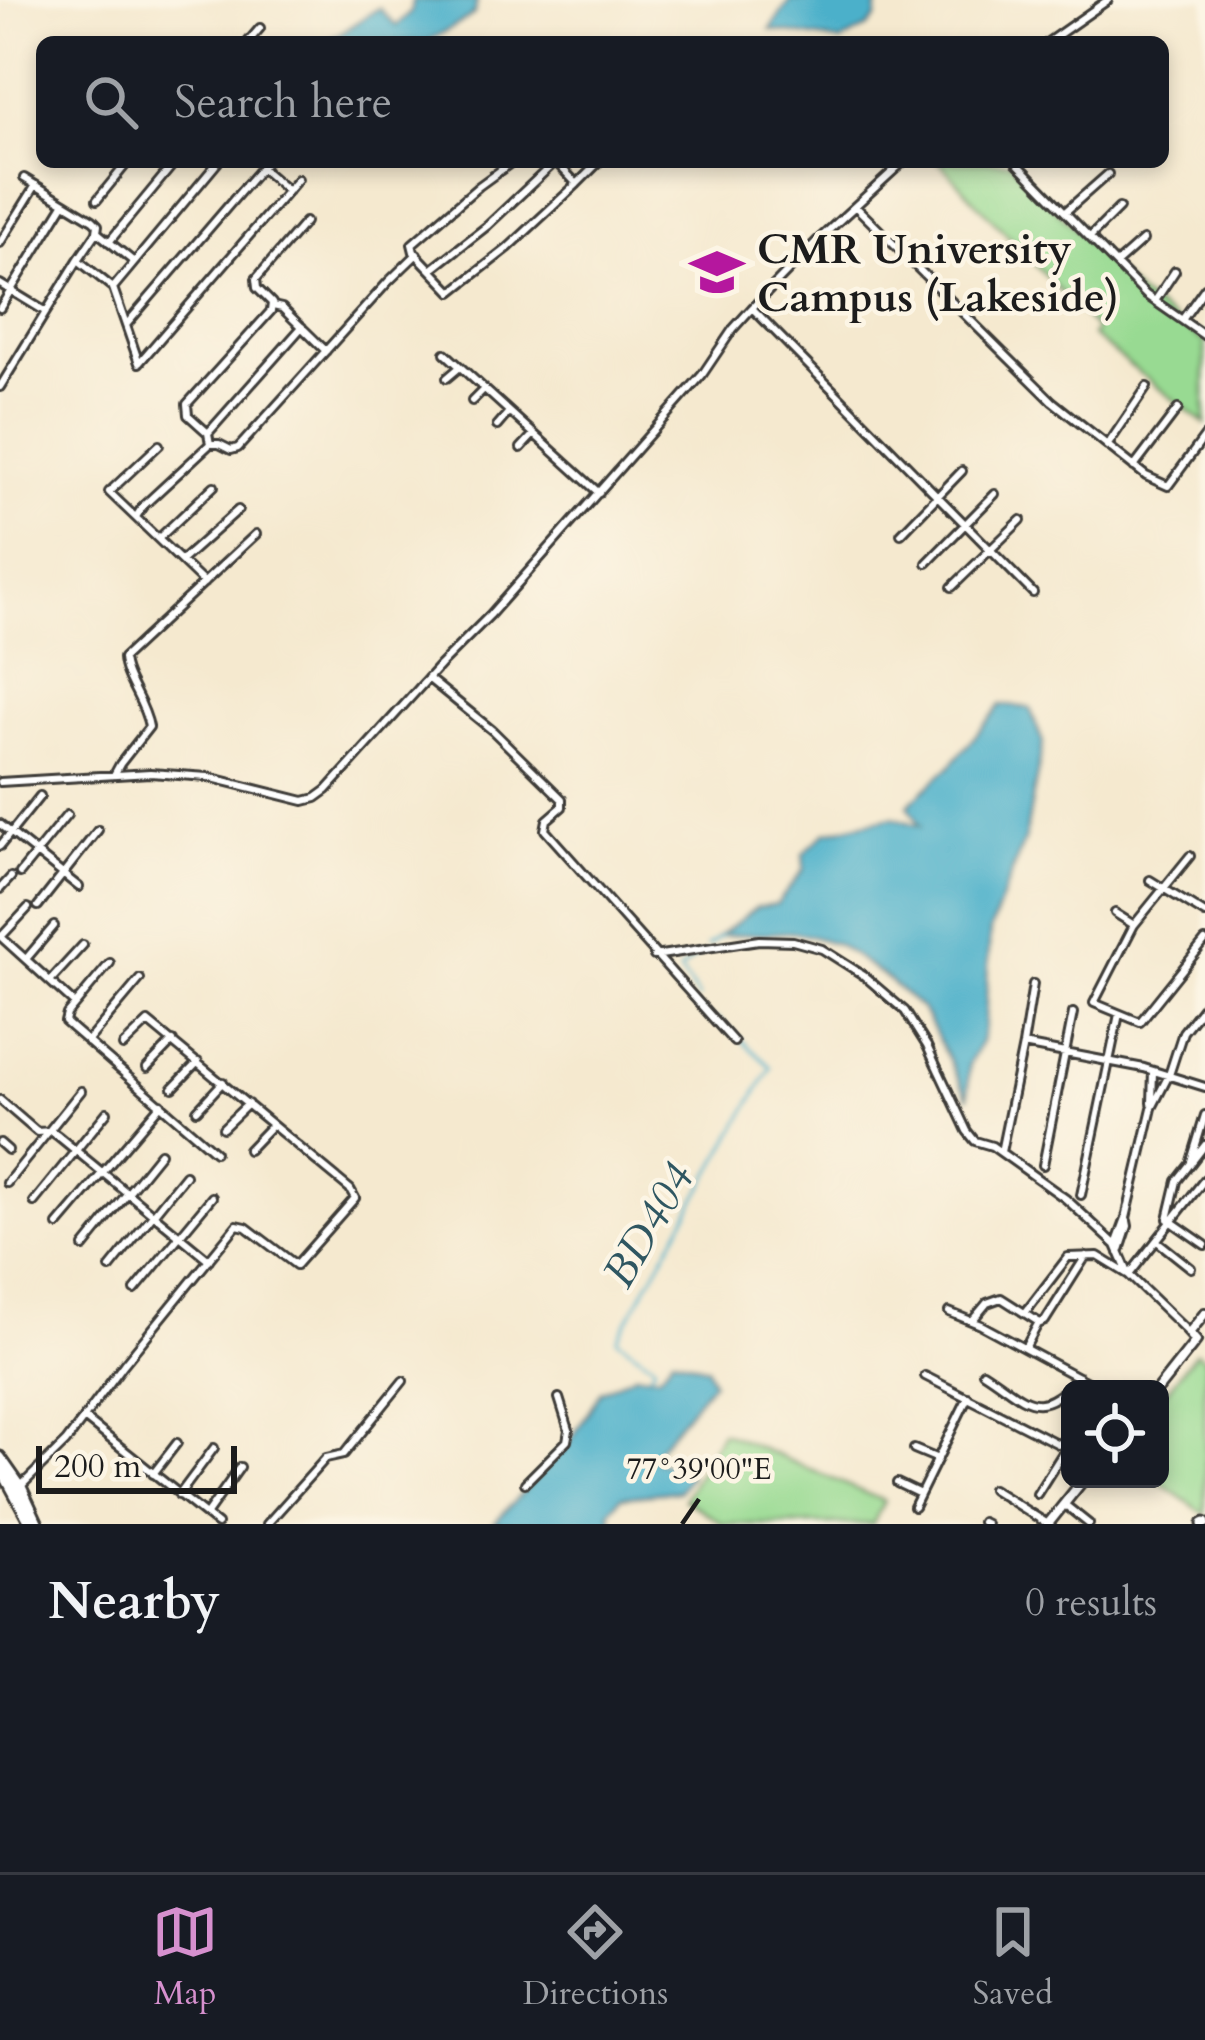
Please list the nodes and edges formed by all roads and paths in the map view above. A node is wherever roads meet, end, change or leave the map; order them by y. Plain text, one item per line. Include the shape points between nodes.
1 (1108, 0) edge
2 (260, 28) dead end
3 (253, 36) edge
4 (1057, 36) edge
5 (123, 168) edge
6 (170, 168) edge
7 (213, 168) edge
8 (260, 168) edge
9 (266, 168) edge
10 (504, 168) edge
11 (550, 168) edge
12 (562, 168) edge
13 (593, 168) edge
14 (896, 168) edge
15 (1022, 168) edge
16 (1108, 174) dead end
17 (24, 178) dead end
18 (298, 179) dead end
19 (577, 184) junction
20 (36, 185) junction
21 (288, 191) junction
22 (97, 200) dead end
23 (65, 203) junction
24 (855, 206) junction
25 (1120, 208) dead end
26 (1065, 212) junction
27 (305, 222) dead end
28 (98, 232) junction
29 (1090, 237) junction
30 (1143, 240) dead end
31 (0, 242) edge
32 (109, 242) junction
33 (417, 254) junction
34 (78, 260) junction
35 (134, 262) junction
36 (1116, 264) junction
37 (431, 270) junction
38 (1175, 272) dead end
39 (0, 284) edge
40 (113, 288) junction
41 (1205, 289) edge
42 (11, 290) junction
43 (1155, 301) junction
44 (273, 306) junction
45 (0, 308) edge
46 (752, 308) junction
47 (46, 312) junction
48 (1182, 320) junction
49 (126, 325) junction
50 (302, 328) junction
51 (1205, 336) edge
52 (326, 351) junction
53 (445, 353) dead end
54 (460, 367) junction
55 (447, 378) dead end
56 (0, 387) edge
57 (1147, 387) dead end
58 (484, 389) junction
59 (472, 401) dead end
60 (1178, 409) dead end
61 (509, 412) junction
62 (496, 426) dead end
63 (208, 433) junction
64 (533, 435) junction
65 (1205, 436) edge
66 (210, 444) junction
67 (159, 445) dead end
68 (1107, 446) junction
69 (521, 448) dead end
70 (1134, 467) junction
71 (962, 471) dead end
72 (214, 486) dead end
73 (599, 493) junction
74 (995, 494) dead end
75 (938, 496) junction
76 (238, 510) dead end
77 (135, 518) junction
78 (1022, 520) dead end
79 (965, 524) junction
80 (256, 534) dead end
81 (901, 535) dead end
82 (158, 539) junction
83 (991, 550) junction
84 (181, 561) junction
85 (927, 563) dead end
86 (204, 583) junction
87 (952, 587) dead end
88 (1033, 592) dead end
89 (428, 678) junction
90 (114, 775) junction
91 (0, 782) edge
92 (40, 796) dead end
93 (68, 815) dead end
94 (0, 824) edge
95 (98, 830) dead end
96 (11, 832) junction
97 (0, 846) edge
98 (36, 853) junction
99 (1190, 856) dead end
100 (20, 873) dead end
101 (63, 874) junction
102 (11, 877) dead end
103 (1150, 880) dead end
104 (79, 887) dead end
105 (0, 889) edge
106 (1163, 890) junction
107 (38, 906) dead end
108 (28, 908) dead end
109 (1204, 911) edge
110 (1114, 913) dead end
111 (1134, 925) junction
112 (54, 926) dead end
113 (1, 936) edge
114 (1205, 941) edge
115 (83, 945) dead end
116 (654, 956) junction
117 (26, 959) junction
118 (110, 963) dead end
119 (140, 979) dead end
120 (50, 981) junction
121 (1033, 984) dead end
122 (75, 1004) junction
123 (1205, 1004) edge
124 (1073, 1013) dead end
125 (1119, 1014) junction
126 (172, 1041) junction
127 (87, 1042) junction
128 (734, 1042) dead end
129 (1024, 1045) junction
130 (123, 1046) dead end
131 (1067, 1053) junction
132 (1108, 1061) junction
133 (198, 1062) junction
134 (147, 1068) dead end
135 (1153, 1071) junction
136 (1169, 1075) junction
137 (223, 1082) junction
138 (173, 1088) dead end
139 (1205, 1088) edge
140 (81, 1091) dead end
141 (0, 1100) edge
142 (160, 1104) junction
143 (248, 1104) junction
144 (1152, 1108) junction
145 (197, 1110) dead end
146 (106, 1112) dead end
147 (1205, 1115) edge
148 (272, 1125) junction
149 (223, 1128) dead end
150 (48, 1131) junction
151 (0, 1143) edge
152 (1205, 1145) edge
153 (8, 1150) dead end
154 (76, 1150) junction
155 (248, 1150) dead end
156 (215, 1152) dead end
157 (1001, 1152) junction
158 (160, 1153) dead end
159 (1043, 1165) dead end
160 (1190, 1165) junction
161 (101, 1172) junction
162 (185, 1175) dead end
163 (1205, 1179) edge
164 (7, 1183) dead end
165 (128, 1193) junction
166 (1081, 1195) dead end
167 (212, 1197) dead end
168 (34, 1202) dead end
169 (153, 1215) junction
170 (1170, 1221) junction
171 (58, 1225) dead end
172 (180, 1237) junction
173 (1156, 1241) junction
174 (1205, 1245) edge
175 (84, 1247) dead end
176 (1118, 1249) junction
177 (1086, 1256) junction
178 (209, 1260) junction
179 (110, 1268) dead end
180 (1191, 1268) dead end
181 (1129, 1275) junction
182 (136, 1290) dead end
183 (949, 1312) dead end
184 (1025, 1313) junction
185 (1205, 1313) edge
186 (972, 1321) junction
187 (1040, 1323) junction
188 (1192, 1337) junction
189 (1025, 1348) junction
190 (1205, 1348) edge
191 (983, 1372) dead end
192 (925, 1376) dead end
193 (1079, 1377) junction
194 (1084, 1380) edge
195 (1164, 1380) edge
196 (403, 1381) dead end
197 (968, 1397) junction
198 (559, 1398) dead end
199 (84, 1418) junction
200 (177, 1443) dead end
201 (1061, 1445) edge
202 (214, 1448) dead end
203 (914, 1449) dead end
204 (0, 1457) edge
205 (1061, 1459) edge
206 (938, 1460) junction
207 (0, 1467) edge
208 (240, 1467) dead end
209 (153, 1474) junction
210 (525, 1483) dead end
211 (897, 1483) dead end
212 (1077, 1488) edge
213 (18, 1489) junction
214 (992, 1489) dead end
215 (920, 1494) junction
216 (1036, 1494) dead end
217 (179, 1495) junction
218 (1064, 1504) junction
219 (914, 1507) dead end
220 (206, 1515) junction
221 (34, 1521) edge
222 (217, 1524) edge
223 (267, 1524) edge
224 (1048, 1524) edge
225 (1089, 1524) edge

1 - 4 street
2 - 3 street
5 - 22 street
6 - 32 street
7 - 35 street
8 - 49 street
9 - 21 street
10 - 33 street via 412,244
11 - 37 street
12 - 19 street
13 - 19 street
14 - 24 street
15 - 26 street
16 - 26 street
17 - 20 street
18 - 21 street
19 - 37 street via 458,290
20 - 23 street
20 - 31 street
21 - 49 street via 139,363
23 - 28 street via 94,220
23 - 42 street
24 - 46 street
24 - 68 street
25 - 29 street
26 - 29 street
27 - 44 street via 255,282
28 - 32 street
28 - 34 street
29 - 36 street
30 - 36 street
32 - 35 street
33 - 37 street
33 - 52 street
34 - 40 street
34 - 47 street
35 - 40 street
36 - 43 street
38 - 43 street
39 - 42 street
40 - 49 street
41 - 48 street
42 - 45 street
42 - 47 street
43 - 48 street
44 - 50 street
44 - 63 street via 187,404
46 - 73 street
46 - 75 street
47 - 56 street
48 - 51 street
50 - 52 street
50 - 63 street
52 - 66 street via 238,448
53 - 54 street
54 - 55 street
54 - 58 street
57 - 68 street
58 - 59 street
58 - 61 street
60 - 70 street
61 - 62 street
61 - 64 street
63 - 66 street
64 - 69 street
64 - 73 street
65 - 70 street via 1168,486
66 - 77 street
67 - 77 street via 109,492
68 - 70 street
71 - 75 street
72 - 82 street
73 - 89 street
74 - 79 street
75 - 79 street
75 - 81 street
76 - 84 street
77 - 82 street
78 - 83 street
79 - 83 street
79 - 85 street
80 - 86 street
82 - 84 street
83 - 87 street
83 - 88 street
84 - 86 street
86 - 90 street via 123,658 149,728
89 - 90 street via 311,800 208,777
89 - 116 street via 562,799 544,830
90 - 91 street
92 - 96 street
93 - 98 street
94 - 96 street
95 - 101 street
96 - 97 street
96 - 98 street
98 - 100 street
98 - 101 street
99 - 106 street
101 - 104 street
101 - 107 street
102 - 105 street
103 - 106 street
106 - 109 street
106 - 111 street
108 - 113 street
110 - 111 street
111 - 125 street via 1094,1003
112 - 117 street
113 - 117 street
114 - 125 street via 1141,1022
115 - 120 street
116 - 128 street
116 - 157 street via 758,940 822,949 905,1011 967,1130
117 - 120 street
118 - 122 street
119 - 127 street
120 - 122 street
121 - 129 street
122 - 127 street via 65,1022
123 - 136 street via 1183,1032
124 - 131 street
125 - 132 street
126 - 130 street via 148,1022
126 - 133 street
126 - 134 street
127 - 142 street
129 - 131 street
129 - 157 street
131 - 132 street
131 - 159 street
132 - 135 street
132 - 166 street
133 - 137 street
133 - 138 street
135 - 136 street
135 - 144 street
136 - 139 street
136 - 144 street
137 - 143 street
137 - 145 street
140 - 150 street
141 - 150 street via 37,1132
142 - 156 street
142 - 161 street
143 - 148 street
143 - 149 street
144 - 176 street
146 - 154 street
147 - 160 street
148 - 155 street
148 - 178 street via 355,1198 296,1265 240,1224
150 - 154 street
150 - 164 street
151 - 153 street
152 - 160 street
154 - 161 street
154 - 168 street
157 - 176 street
158 - 165 street
160 - 170 street via 1174,1188
161 - 165 street
161 - 171 street
162 - 169 street
163 - 170 street
165 - 169 street
165 - 175 street
167 - 172 street
169 - 172 street
169 - 179 street
170 - 173 street
170 - 174 street
172 - 178 street
172 - 182 street
173 - 180 street
173 - 181 street
176 - 181 street
177 - 181 street
177 - 184 street via 1069,1257
177 - 187 street
178 - 199 street
181 - 188 street
183 - 186 street
184 - 186 street via 1001,1298
184 - 187 street
185 - 188 street
186 - 189 street
187 - 189 street
188 - 190 street
188 - 195 street
189 - 193 street
191 - 193 street via 1037,1404 1059,1397
192 - 197 street
193 - 194 street
196 - 223 street via 344,1454 326,1458
197 - 201 street
197 - 206 street
198 - 210 street via 567,1441
199 - 209 street
199 - 213 street
200 - 209 street
202 - 217 street
203 - 206 street
204 - 213 main road
205 - 216 street
206 - 215 street
207 - 213 main road
208 - 220 street
209 - 217 street
211 - 215 street
212 - 218 street
213 - 221 main road
214 - 224 street
215 - 219 street
217 - 220 street
218 - 224 street
218 - 225 street
220 - 222 street

